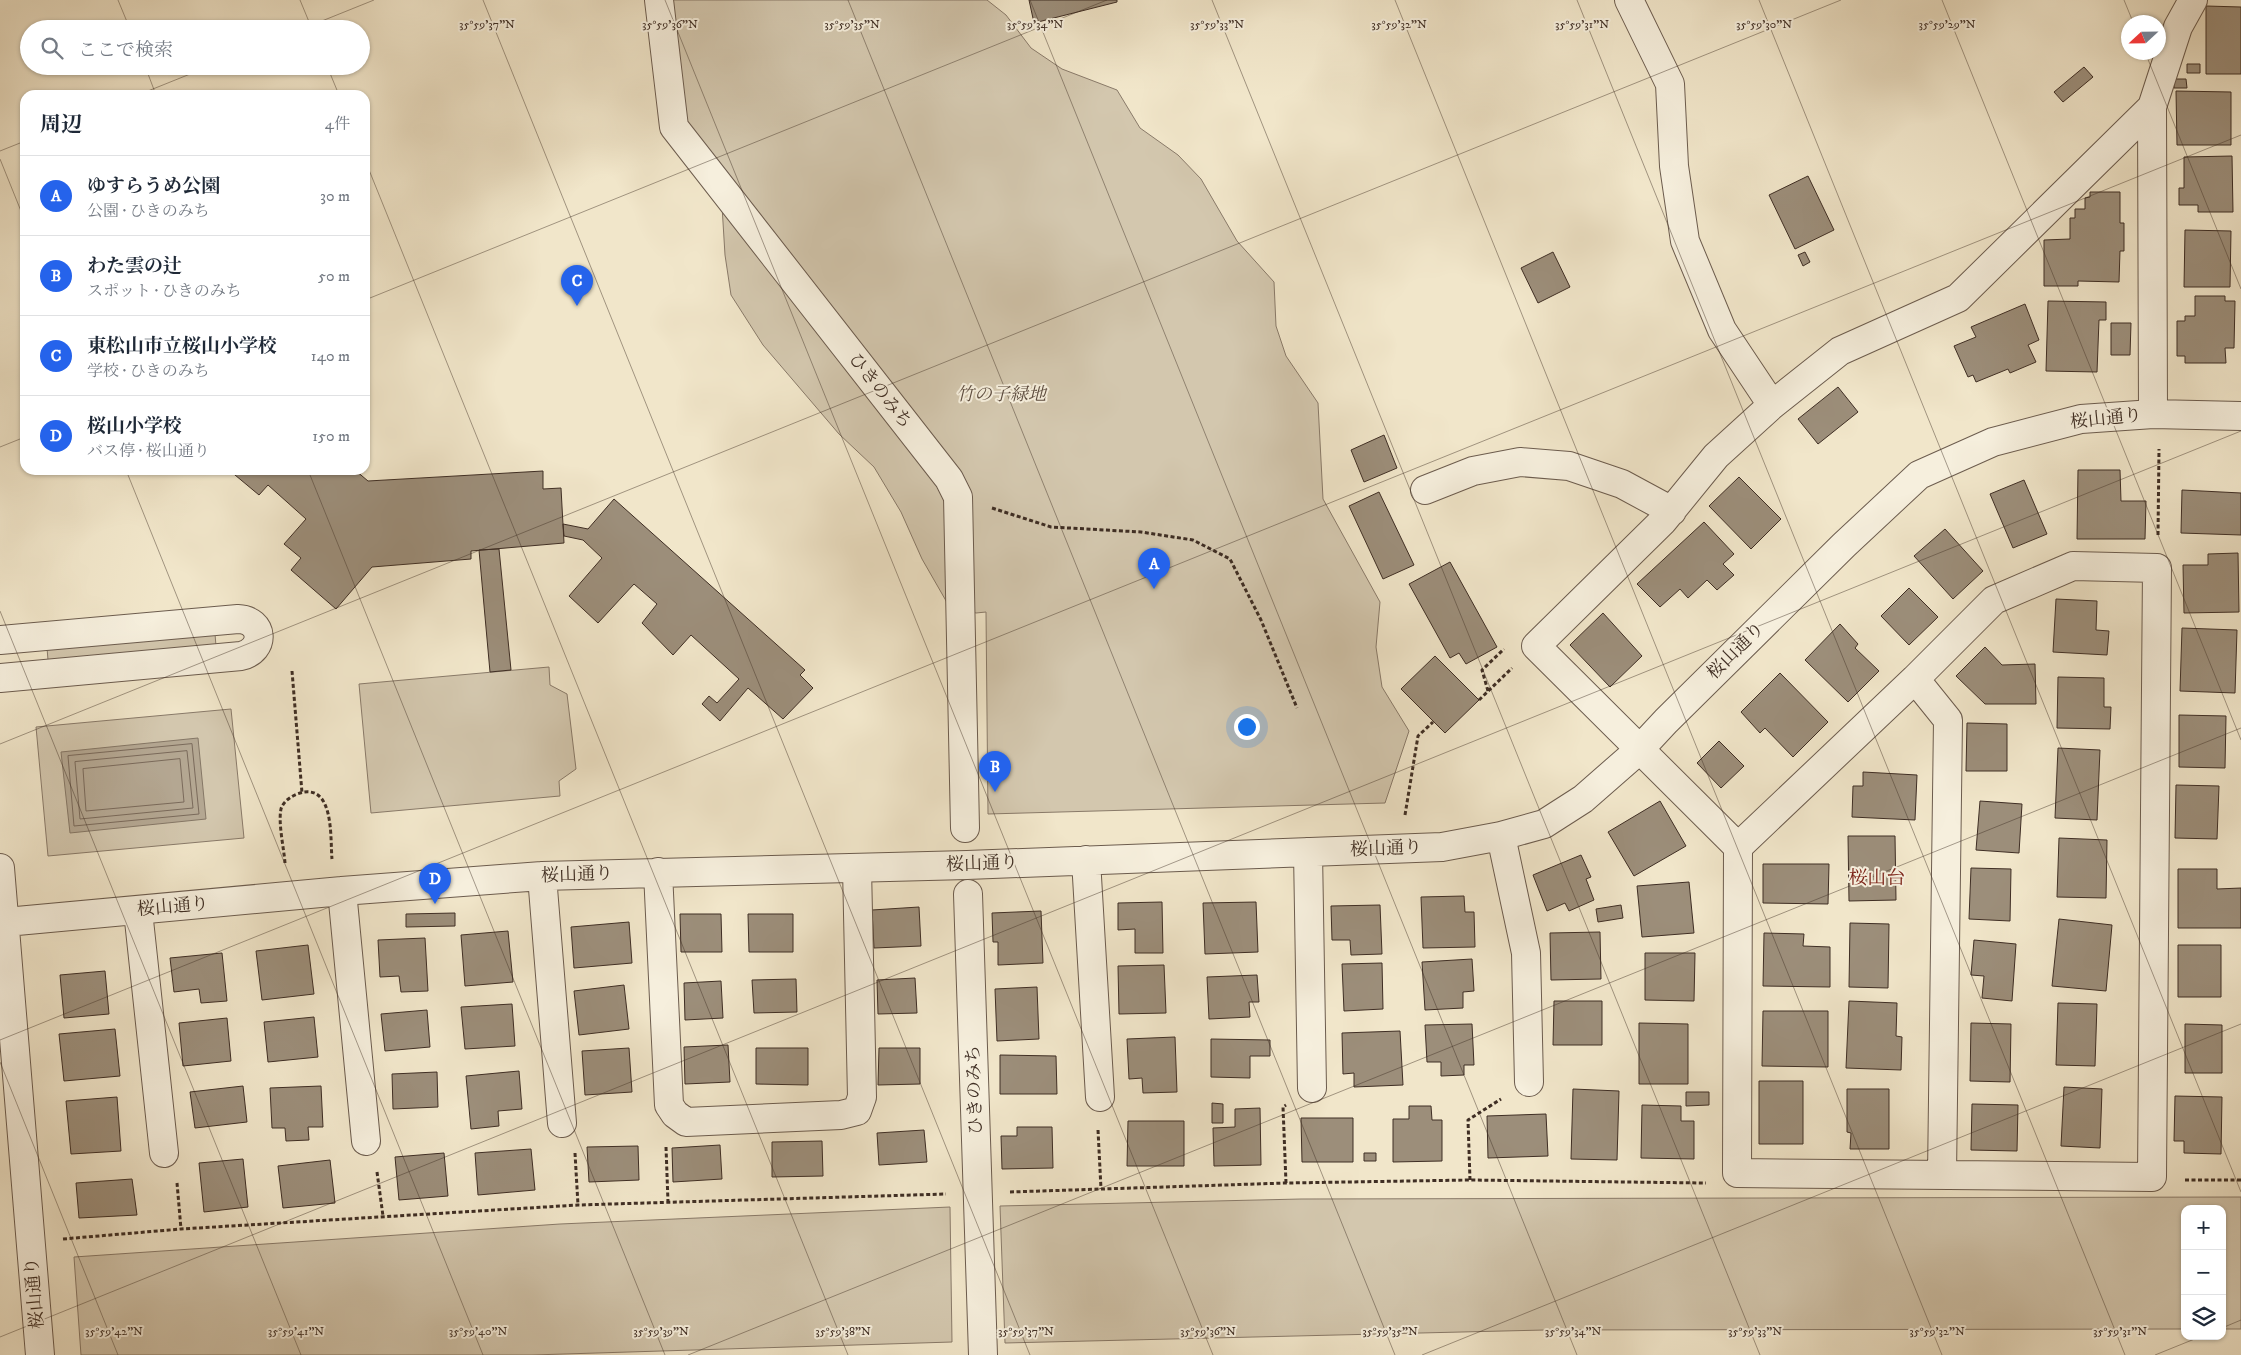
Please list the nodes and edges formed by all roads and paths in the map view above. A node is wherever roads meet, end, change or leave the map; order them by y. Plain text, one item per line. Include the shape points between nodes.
1 (659, 0) edge
2 (1629, 0) edge
3 (2194, 0) edge
4 (2152, 107) junction
5 (1772, 404) junction
6 (2153, 414) junction
7 (2241, 416) edge
8 (2159, 449) dead end
9 (1425, 490) dead end
10 (958, 497) junction
11 (1672, 511) junction
12 (2157, 568) junction
13 (0, 640) edge
14 (292, 671) dead end
15 (0, 678) edge
16 (1915, 679) junction
17 (1494, 686) dead end
18 (1479, 700) dead end
19 (1297, 708) dead end
20 (1433, 722) dead end
21 (1640, 750) junction
22 (302, 793) junction
23 (1405, 815) dead end
24 (965, 828) dead end
25 (1501, 836) junction
26 (1738, 846) junction
27 (1308, 852) junction
28 (1086, 860) junction
29 (332, 862) dead end
30 (285, 866) dead end
31 (0, 868) edge
32 (856, 868) junction
33 (658, 872) junction
34 (542, 876) junction
35 (342, 891) junction
36 (968, 894) dead end
37 (138, 910) junction
38 (6, 922) junction
39 (1529, 1082) joint
40 (1312, 1088) joint
41 (1100, 1097) joint
42 (669, 1105) junction
43 (562, 1123) joint
44 (366, 1141) joint
45 (164, 1153) joint
46 (1737, 1173) junction
47 (1942, 1175) junction
48 (2152, 1177) junction
49 (1470, 1180) junction
50 (2241, 1180) edge
51 (1286, 1183) junction
52 (1101, 1189) junction
53 (978, 1193) junction
54 (668, 1202) junction
55 (578, 1205) junction
56 (383, 1216) junction
57 (181, 1229) junction
58 (31, 1242) junction
59 (40, 1354) edge
60 (983, 1355) edge

1 - 10 street, ひきのみち via 674,127 949,480
2 - 5 street via 1670,84 1674,166 1685,241 1722,330
3 - 4 street via 2178,27
4 - 5 street via 1958,298 1840,351
4 - 6 street
5 - 11 street via 1716,456
6 - 7 street, 桜山通り
6 - 21 street, 桜山通り via 2082,419 1993,442 1919,475 1844,545
8 - 12 path
9 - 11 street via 1473,471 1520,462 1569,466 1622,484
10 - 19 path via 1051,527 1141,532 1193,540 1230,559 1261,620
10 - 24 street, ひきのみち
11 - 21 street via 1536,646
12 - 16 street via 2073,566 1994,600
12 - 48 street
13 - 15 street via 238,618 254,625 258,636 252,651 241,656
14 - 22 path
16 - 26 street
16 - 47 street via 1948,720
17 - 18 path
20 - 23 path via 1418,736
21 - 25 street, 桜山通り via 1583,799 1544,824
21 - 26 street
22 - 29 path via 323,799 329,810
22 - 30 path via 288,799 280,812
25 - 27 street, 桜山通り via 1442,847
25 - 39 street via 1526,953
26 - 46 street
27 - 28 street, 桜山通り
27 - 40 street
28 - 32 street, 桜山通り
28 - 41 street
31 - 38 street
32 - 33 street, 桜山通り
32 - 42 street via 862,1097 858,1111 841,1115 686,1122
33 - 34 street, 桜山通り
33 - 42 street
34 - 35 street, 桜山通り
34 - 43 street
35 - 37 street, 桜山通り
35 - 44 street
36 - 53 street, ひきのみち
37 - 38 street, 桜山通り
37 - 45 street
38 - 58 street, 桜山通り
39 - 49 path via 1468,1120
40 - 51 path via 1283,1107
41 - 52 path via 1097,1117
42 - 54 path via 665,1127
43 - 55 path via 575,1152
44 - 56 path via 375,1162
45 - 57 path via 177,1179
46 - 47 street
46 - 49 path via 1713,1183
47 - 48 street
48 - 50 path via 2166,1180
49 - 51 path
51 - 52 path
52 - 53 path
53 - 54 path
53 - 60 street, ひきのみち
54 - 55 path
55 - 56 path
56 - 57 path
57 - 58 path
58 - 59 street, 桜山通り

